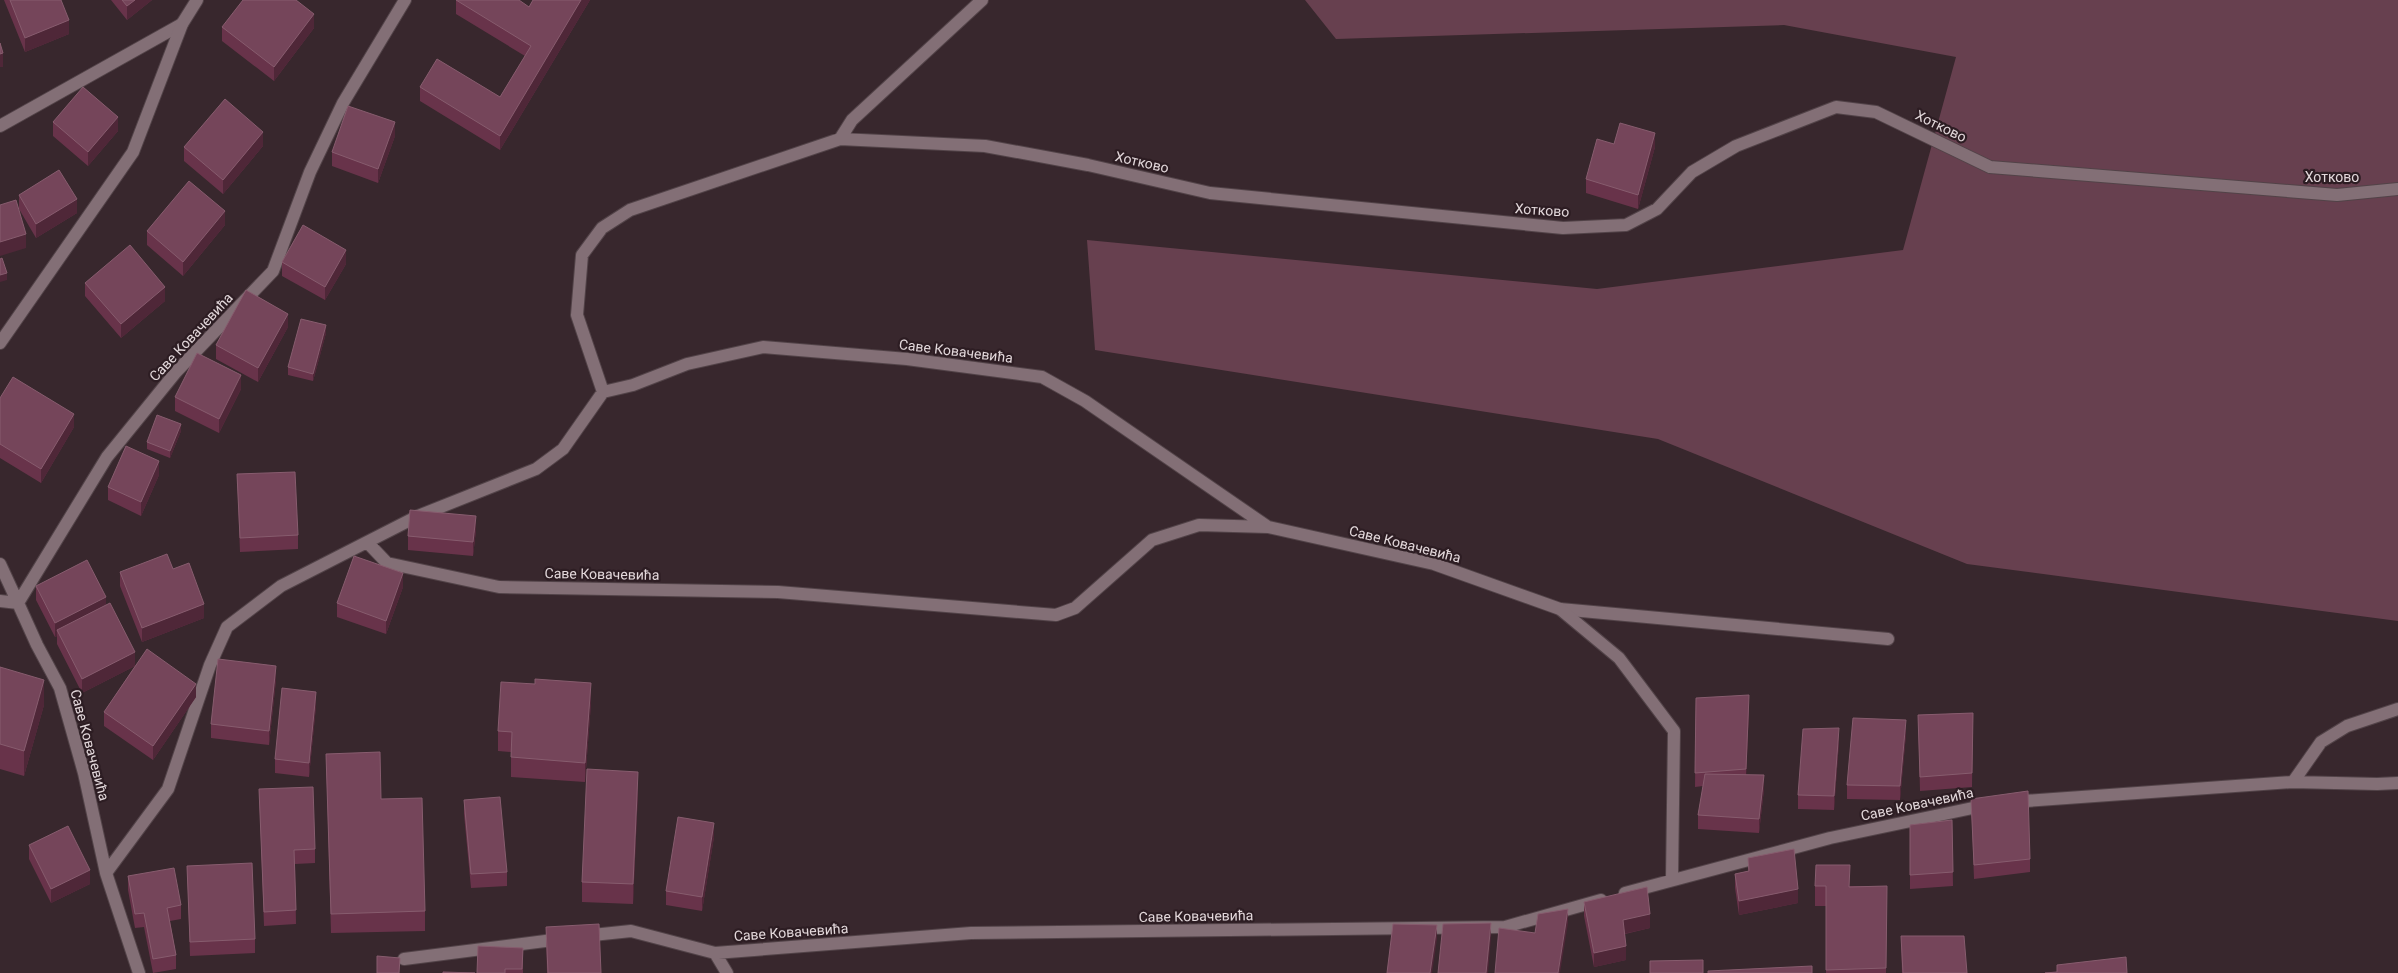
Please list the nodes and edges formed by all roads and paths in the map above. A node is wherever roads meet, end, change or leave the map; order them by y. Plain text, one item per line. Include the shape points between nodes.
1 (197, 0) edge
2 (405, 0) edge
3 (982, 0) edge
4 (182, 24) junction
5 (0, 126) edge
6 (840, 139) junction
7 (2398, 188) edge
8 (0, 343) edge
9 (602, 392) junction
10 (1268, 526) junction
11 (367, 542) junction
12 (0, 564) edge
13 (0, 601) edge
14 (18, 603) junction
15 (1560, 609) junction
16 (1888, 638) dead end
17 (2398, 709) edge
18 (2293, 782) junction
19 (2398, 782) edge
20 (106, 873) junction
21 (1672, 879) junction
22 (715, 953) junction
23 (404, 959) dead end
24 (139, 973) edge
25 (728, 973) edge

1 - 4 street
2 - 14 street, Саве Ковачевића via 343,103 310,172 273,271 176,372 107,457
3 - 6 street via 852,120
4 - 5 street
4 - 8 street via 133,152
6 - 7 street, Хотково via 985,146 1210,193 1563,228 1626,225 1657,209 1692,172 1736,146 1836,107 1876,112 1990,167 2337,195
6 - 9 street via 630,210 602,228 582,255 577,315
9 - 10 street, Саве Ковачевића via 633,385 687,364 762,347 907,359 1042,377 1085,401
9 - 11 street via 563,449 536,469 418,516
10 - 11 street, Саве Ковачевића via 1199,525 1152,540 1075,608 1056,616 778,592 499,587 387,563
10 - 15 street, Саве Ковачевића via 1434,564
11 - 20 street via 281,586 227,627 210,666 168,789
12 - 14 street, Саве Ковачевића
13 - 14 street
14 - 20 street, Саве Ковачевића via 60,688 84,773
15 - 16 street, Саве Ковачевића
15 - 21 street, Саве Ковачевића via 1619,658 1674,732
17 - 18 street via 2347,726 2321,742
18 - 19 street, Саве Ковачевића
18 - 21 street, Саве Ковачевића via 1998,802 1830,838
20 - 24 street, Саве Ковачевића
21 - 22 street, Саве Ковачевића via 1505,927 971,934
22 - 23 street, Саве Ковачевића via 631,931
22 - 25 street

